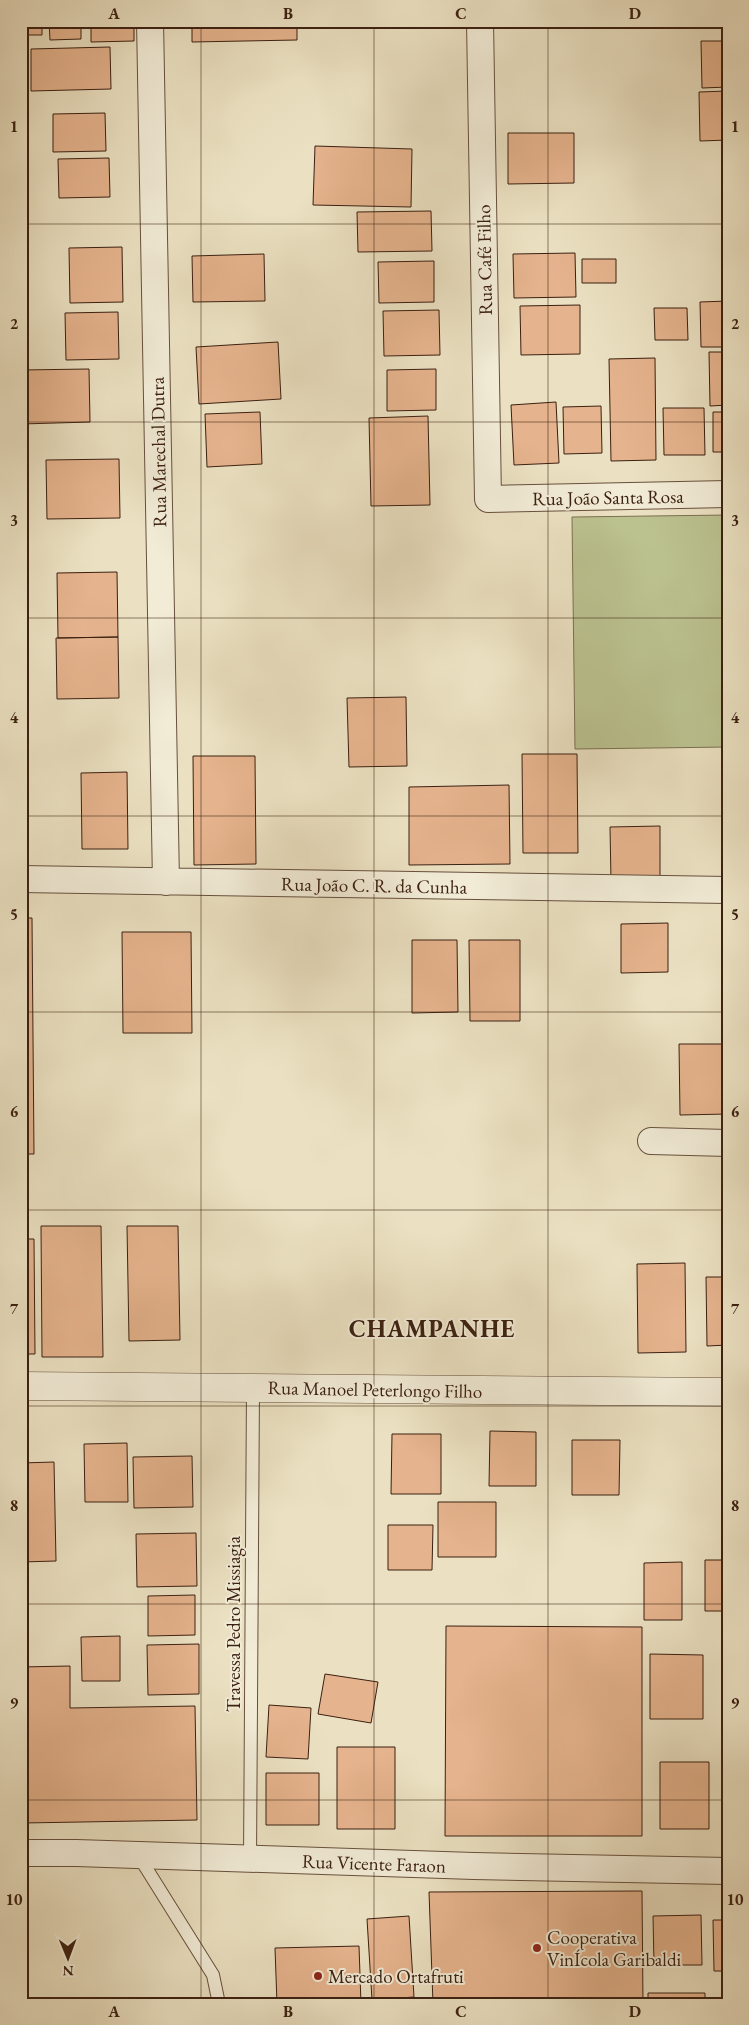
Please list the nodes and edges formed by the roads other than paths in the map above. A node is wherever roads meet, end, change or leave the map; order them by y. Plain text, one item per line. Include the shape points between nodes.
1 (150, 21) edge
2 (480, 21) edge
3 (728, 494) edge
4 (488, 499) joint
5 (21, 879) edge
6 (166, 882) junction
7 (728, 890) edge
8 (651, 1141) dead end
9 (728, 1143) edge
10 (21, 1386) edge
11 (253, 1388) junction
12 (728, 1392) edge
13 (21, 1853) edge
14 (138, 1855) junction
15 (250, 1860) junction
16 (728, 1871) edge
17 (219, 2004) edge

1 - 6 street, Rua Marechal Dutra
2 - 4 street, Rua Café Filho
3 - 4 street, Rua João Santa Rosa
5 - 6 street, Rua João C. R. da Cunha
6 - 7 street, Rua João C. R. da Cunha
8 - 9 street
10 - 11 street, Rua Manoel Peterlongo Filho
11 - 12 street, Rua Manoel Peterlongo Filho
11 - 15 lane, Travessa Pedro Missiagia
13 - 14 street, Rua Vicente Faraon
14 - 15 street, Rua Vicente Faraon
14 - 17 lane via 213,1974
15 - 16 street, Rua Vicente Faraon

